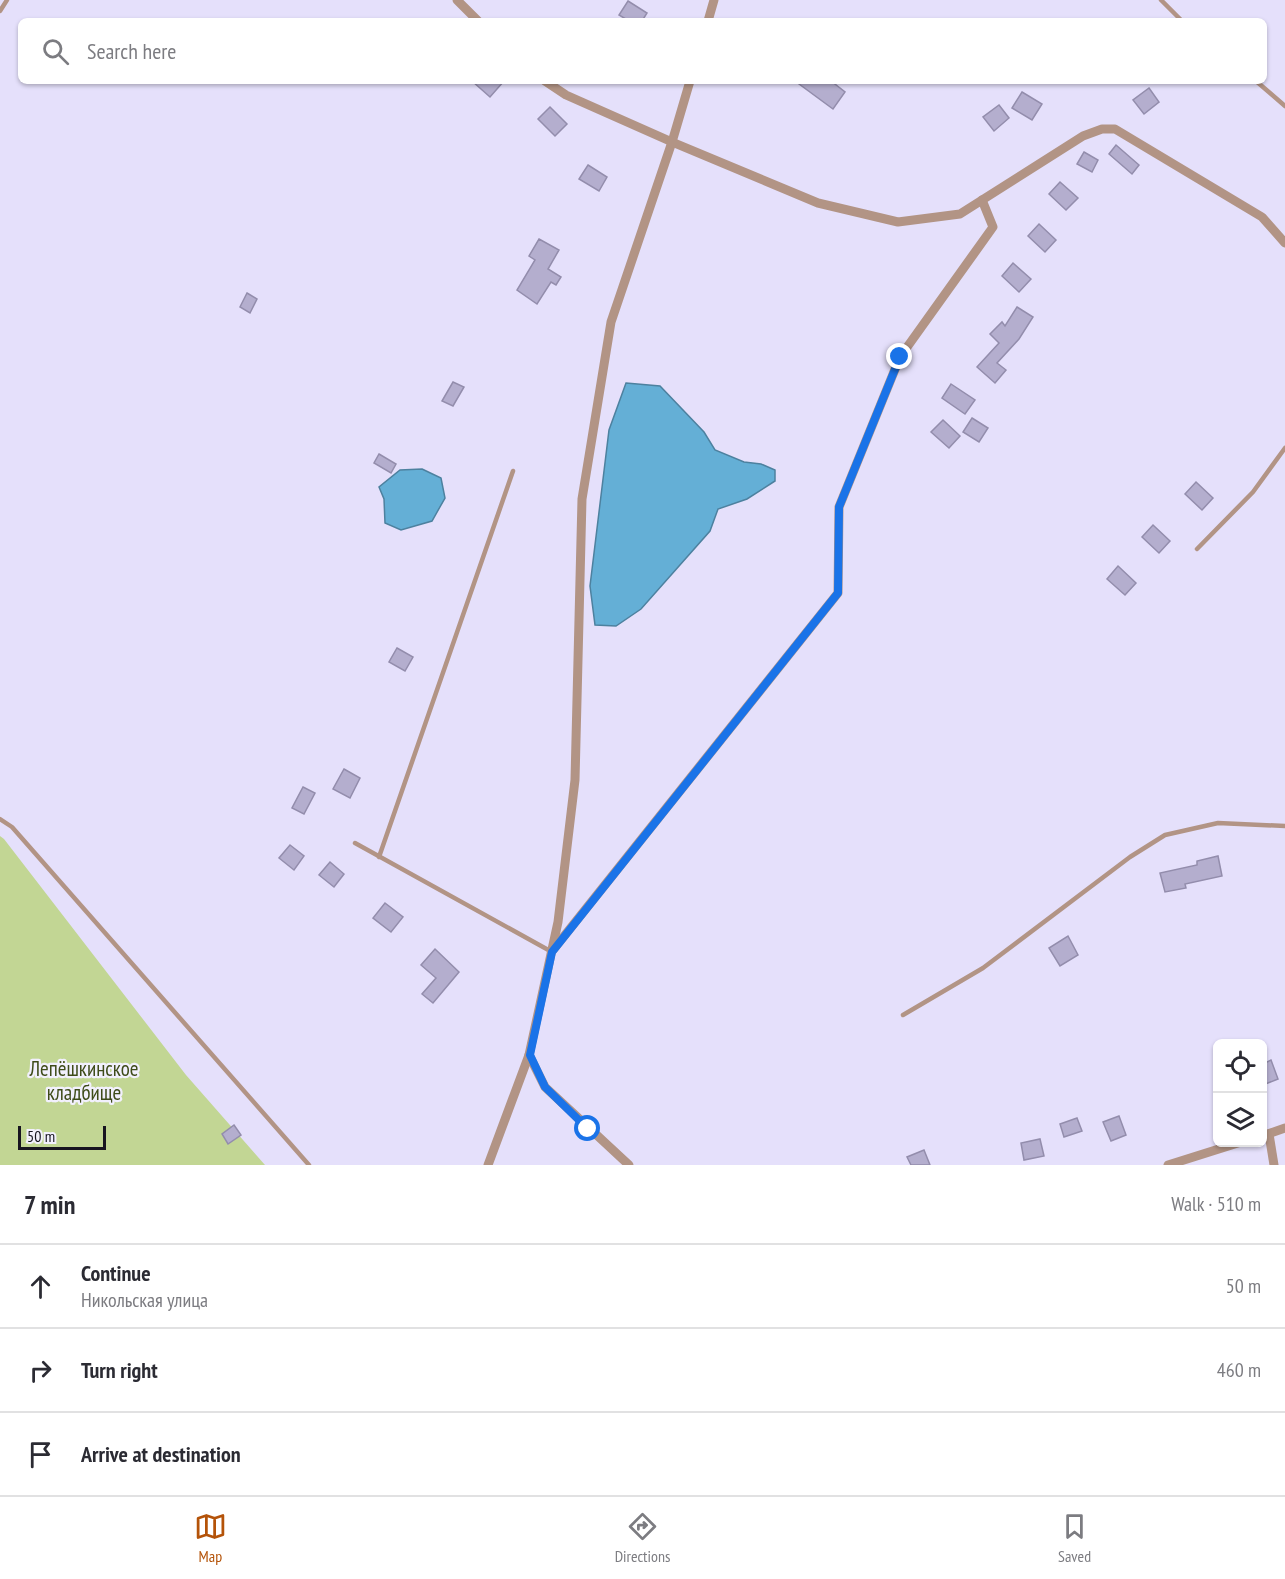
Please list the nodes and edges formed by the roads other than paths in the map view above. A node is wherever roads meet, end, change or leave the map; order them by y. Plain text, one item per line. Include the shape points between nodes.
1 (7, 0) edge
2 (457, 0) edge
3 (714, 0) edge
4 (1161, 0) edge
5 (0, 11) edge
6 (475, 18) edge
7 (709, 18) edge
8 (1179, 18) edge
9 (550, 84) edge
10 (689, 84) edge
11 (1259, 84) edge
12 (1285, 106) edge
13 (672, 142) junction
14 (982, 200) junction
15 (1285, 243) edge
16 (1285, 448) edge
17 (513, 471) dead end
18 (1197, 549) dead end
19 (0, 819) edge
20 (1285, 826) edge
21 (355, 843) dead end
22 (379, 857) junction
23 (552, 952) junction
24 (903, 1015) dead end
25 (530, 1055) junction
26 (1285, 1128) edge
27 (1267, 1135) edge
28 (1267, 1139) edge
29 (1228, 1147) edge
30 (309, 1165) edge
31 (488, 1165) edge
32 (629, 1165) edge
33 (1168, 1165) edge
34 (1274, 1165) edge

1 - 5 lane
2 - 6 street
3 - 7 street
4 - 8 lane
9 - 13 street
10 - 13 street
11 - 12 lane
13 - 14 street via 818,203 898,222 960,214
13 - 23 street via 611,322 582,499 575,780
14 - 15 street via 1083,136 1115,129 1262,217
14 - 23 street via 993,227 900,357 839,507 838,593
16 - 18 lane via 1253,492
17 - 22 lane
19 - 30 lane via 12,827
20 - 24 lane via 1218,823 1165,835 1130,856 983,968
21 - 22 lane
22 - 23 lane
23 - 25 street
25 - 31 street
25 - 32 street via 545,1087
26 - 27 street
28 - 34 street
29 - 33 street

